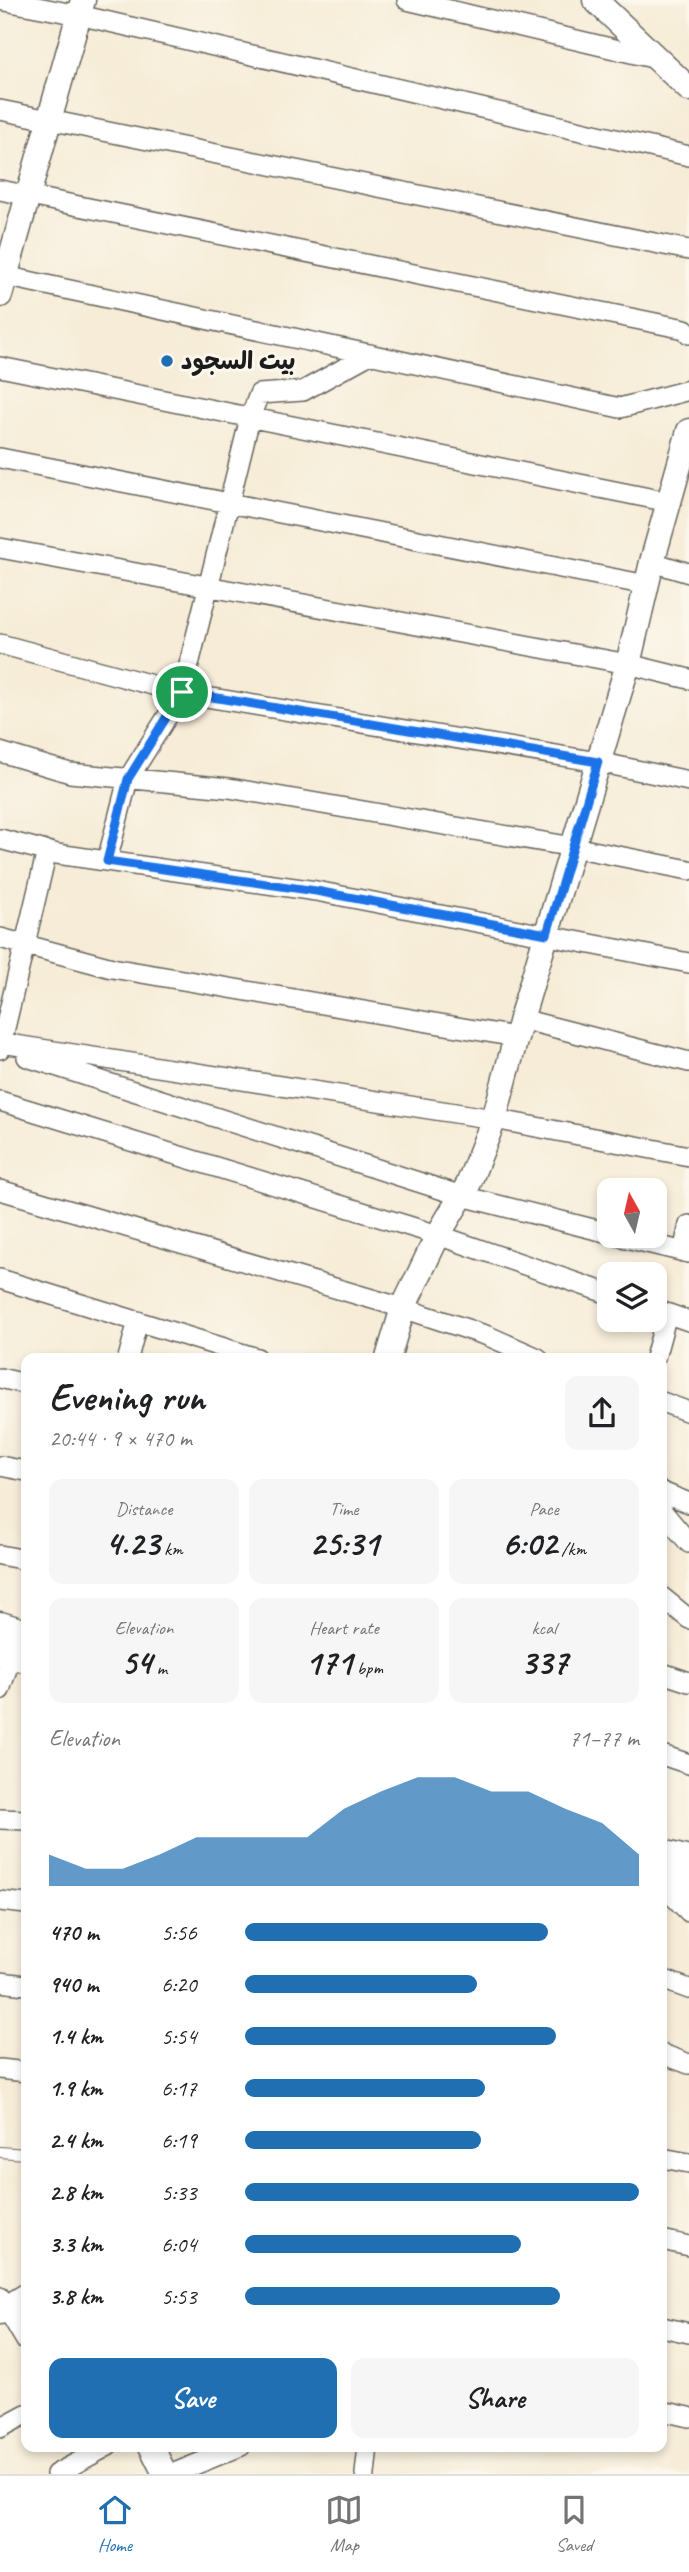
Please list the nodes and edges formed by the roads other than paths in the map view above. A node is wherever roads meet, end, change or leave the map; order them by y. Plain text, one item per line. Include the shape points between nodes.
1 (0, 0) edge
2 (407, 0) edge
3 (595, 0) edge
4 (81, 7) edge
5 (657, 59) junction
6 (689, 89) edge
7 (0, 110) edge
8 (49, 120) junction
9 (689, 156) edge
10 (0, 190) edge
11 (28, 195) junction
12 (689, 250) edge
13 (2, 282) edge
14 (689, 334) edge
15 (370, 354) junction
16 (0, 367) edge
17 (689, 390) edge
18 (250, 418) junction
19 (689, 431) edge
20 (0, 458) edge
21 (678, 488) edge
22 (229, 503) junction
23 (0, 548) edge
24 (689, 573) edge
25 (650, 574) junction
26 (209, 587) junction
27 (0, 644) edge
28 (628, 664) junction
29 (689, 680) edge
30 (182, 692) junction
31 (0, 752) edge
32 (598, 762) junction
33 (128, 779) junction
34 (689, 781) edge
35 (0, 839) edge
36 (573, 847) junction
37 (47, 851) junction
38 (107, 861) junction
39 (689, 870) edge
40 (547, 934) junction
41 (9, 944) edge
42 (689, 963) edge
43 (518, 1028) junction
44 (0, 1047) edge
45 (689, 1062) edge
46 (0, 1101) edge
47 (494, 1119) junction
48 (689, 1156) edge
49 (0, 1190) edge
50 (462, 1196) junction
51 (689, 1225) edge
52 (597, 1230) edge
53 (438, 1235) junction
54 (666, 1248) edge
55 (686, 1253) edge
56 (0, 1279) edge
57 (597, 1290) edge
58 (403, 1308) junction
59 (667, 1313) edge
60 (138, 1321) junction
61 (689, 1321) edge
62 (658, 1332) edge
63 (129, 1353) edge
64 (241, 1353) edge
65 (390, 1353) edge
66 (527, 1353) edge
67 (656, 1353) edge
68 (0, 1378) edge
69 (21, 1383) edge
70 (667, 1404) edge
71 (689, 1412) edge
72 (0, 1466) edge
73 (21, 1470) edge
74 (667, 1494) edge
75 (689, 1503) edge
76 (667, 1517) edge
77 (689, 1543) edge
78 (0, 1555) edge
79 (21, 1559) edge
80 (667, 1601) edge
81 (689, 1619) edge
82 (0, 1626) edge
83 (16, 1649) edge
84 (667, 1675) edge
85 (689, 1682) edge
86 (0, 1690) edge
87 (667, 1757) edge
88 (689, 1764) edge
89 (0, 1819) edge
90 (21, 1820) edge
91 (667, 1855) edge
92 (689, 1861) edge
93 (667, 1878) edge
94 (689, 1885) edge
95 (667, 1890) edge
96 (0, 1901) edge
97 (21, 1903) edge
98 (689, 1912) edge
99 (667, 1981) edge
100 (0, 1982) edge
101 (21, 1984) edge
102 (689, 1989) edge
103 (667, 2056) edge
104 (689, 2064) edge
105 (0, 2069) edge
106 (21, 2071) edge
107 (0, 2152) edge
108 (21, 2154) edge
109 (667, 2159) edge
110 (689, 2164) edge
111 (667, 2240) edge
112 (689, 2246) edge
113 (8, 2303) edge
114 (667, 2328) edge
115 (21, 2330) edge
116 (689, 2333) edge
117 (667, 2412) edge
118 (21, 2417) edge
119 (689, 2417) edge
120 (0, 2428) edge
121 (97, 2452) edge
122 (155, 2452) edge
123 (367, 2452) edge
124 (208, 2453) edge
125 (56, 2474) edge
126 (165, 2474) edge
127 (172, 2474) edge
128 (365, 2474) edge

1 - 4 street
2 - 5 street
3 - 5 street
4 - 8 street
4 - 9 street
5 - 6 street
7 - 8 street
8 - 11 street
8 - 12 street
10 - 11 street
11 - 13 street
11 - 14 street via 685,329
13 - 15 street
15 - 17 street via 620,408
15 - 18 street via 303,391 259,394
16 - 18 street
18 - 21 street
18 - 22 street
19 - 21 street
20 - 22 street
21 - 25 street
22 - 25 street
22 - 26 street
23 - 26 street
24 - 25 street
25 - 28 street
26 - 28 street
26 - 30 street
27 - 30 street
28 - 29 street
28 - 32 street
30 - 32 street
30 - 33 street
31 - 33 street via 70,774
32 - 34 street
32 - 36 street
33 - 36 street via 229,788
33 - 38 street
35 - 37 street
36 - 39 street
36 - 40 street
37 - 38 street
37 - 41 street
38 - 40 street via 316,891
40 - 42 street
40 - 43 street
41 - 43 street via 112,968
41 - 44 street
43 - 45 street
43 - 47 street
44 - 47 street
44 - 50 street
46 - 53 street
47 - 48 street
47 - 50 street
49 - 58 street
50 - 52 street
50 - 53 street
51 - 55 street
53 - 57 street
53 - 58 street
54 - 55 street
56 - 60 street
58 - 65 street
58 - 66 street
59 - 61 street
60 - 63 street
60 - 64 street
62 - 67 street
68 - 69 street
70 - 71 street
72 - 73 street
74 - 75 street
76 - 77 street
78 - 79 street
80 - 81 street
82 - 83 main road
83 - 86 street
84 - 85 street
87 - 88 street
89 - 90 street
91 - 92 main road
93 - 94 main road
95 - 98 street
96 - 97 street
99 - 102 street
100 - 101 street
103 - 104 street
105 - 106 street
107 - 108 lane
109 - 110 street
111 - 112 street
113 - 115 street
114 - 116 street
117 - 119 street
118 - 120 street
121 - 125 street
122 - 126 street
123 - 128 street
124 - 127 street

